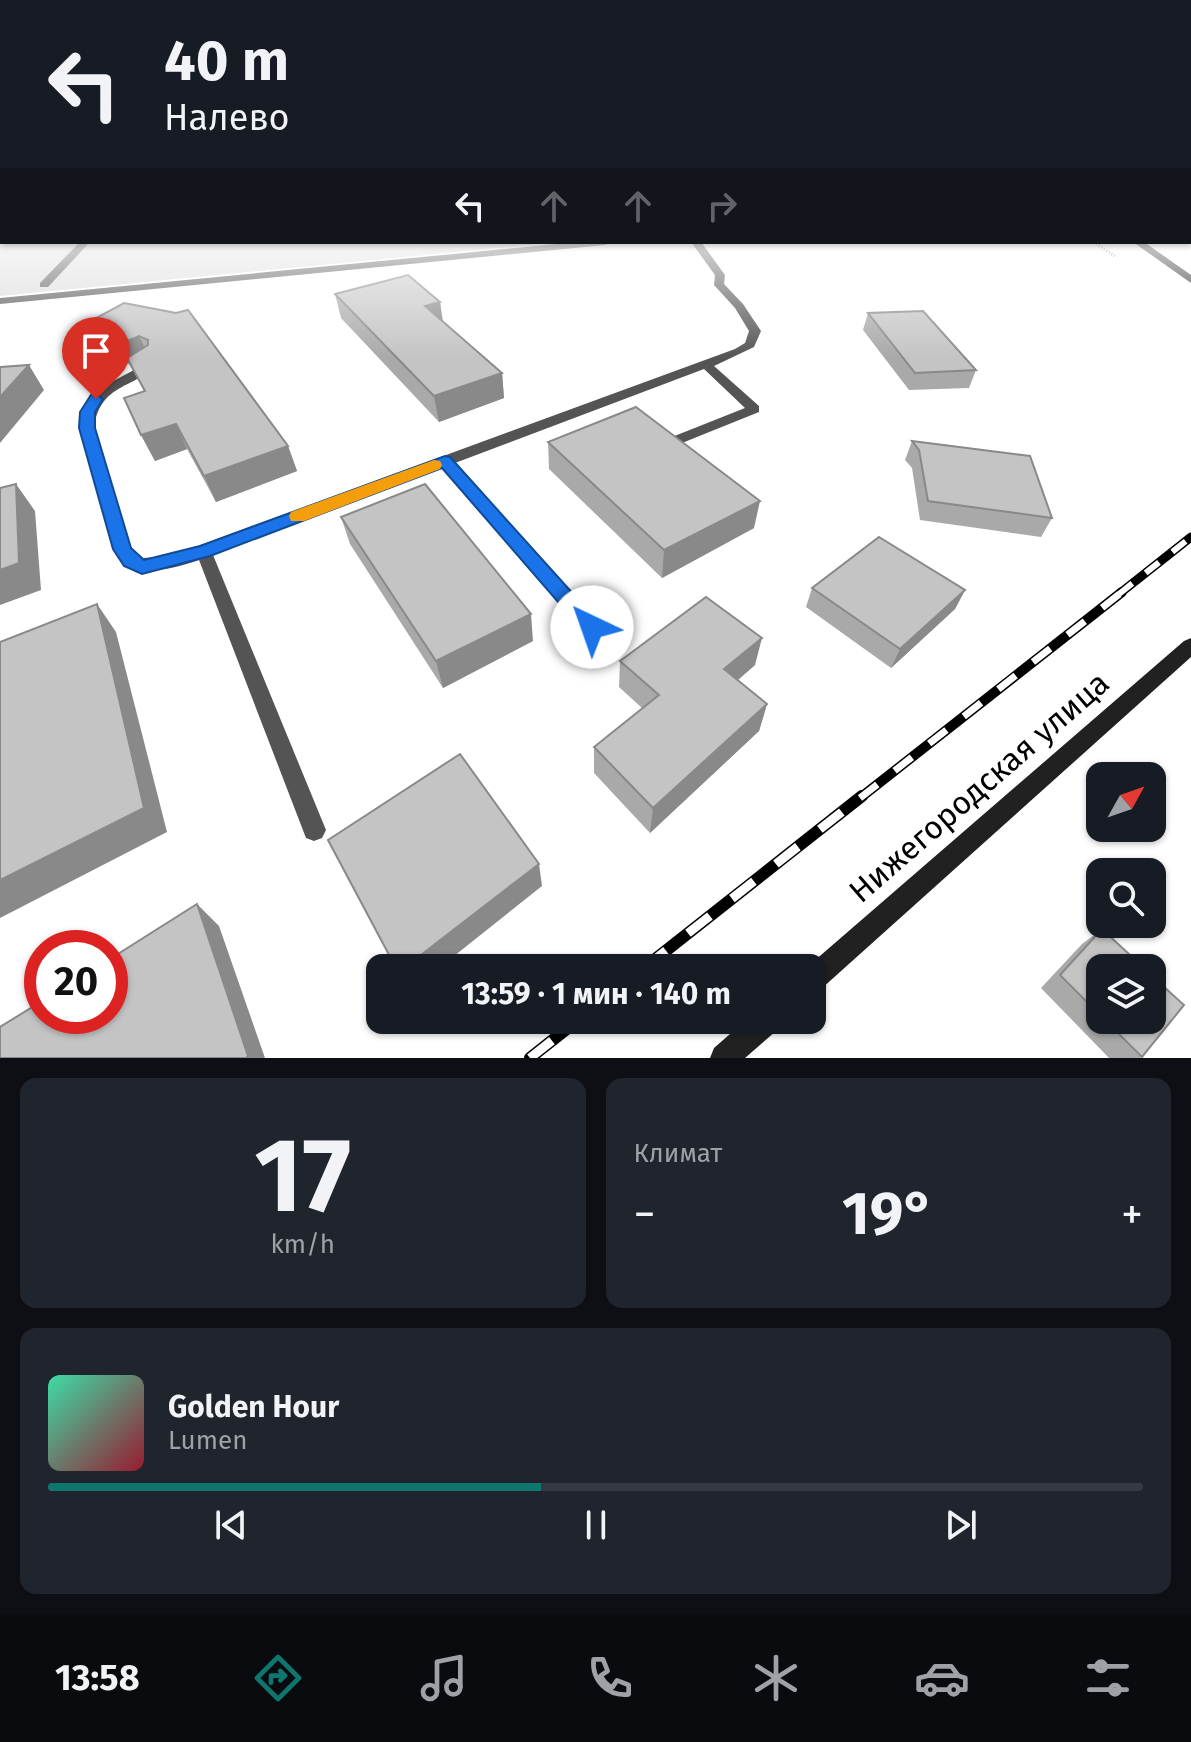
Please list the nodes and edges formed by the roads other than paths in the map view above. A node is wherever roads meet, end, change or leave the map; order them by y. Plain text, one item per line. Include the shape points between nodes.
1 (69, 258) edge
2 (437, 258) edge
3 (708, 258) edge
4 (1161, 258) edge
5 (1191, 280) edge
6 (44, 285) dead end
7 (0, 301) edge
8 (705, 364) junction
9 (151, 366) edge
10 (672, 442) edge
11 (445, 461) junction
12 (204, 552) junction
13 (592, 627) dead end
14 (1191, 646) edge
15 (314, 830) dead end
16 (826, 968) edge
17 (751, 1034) edge
18 (724, 1058) edge

1 - 6 lane
2 - 7 lane
3 - 8 lane via 720,275 719,285 755,331 750,345
4 - 5 street
8 - 10 lane via 754,409
8 - 11 lane
9 - 12 lane via 96,399 88,412 91,443 130,561 142,567
11 - 12 lane
11 - 13 lane
12 - 15 lane
14 - 16 street, Нижегородская улица
17 - 18 street

